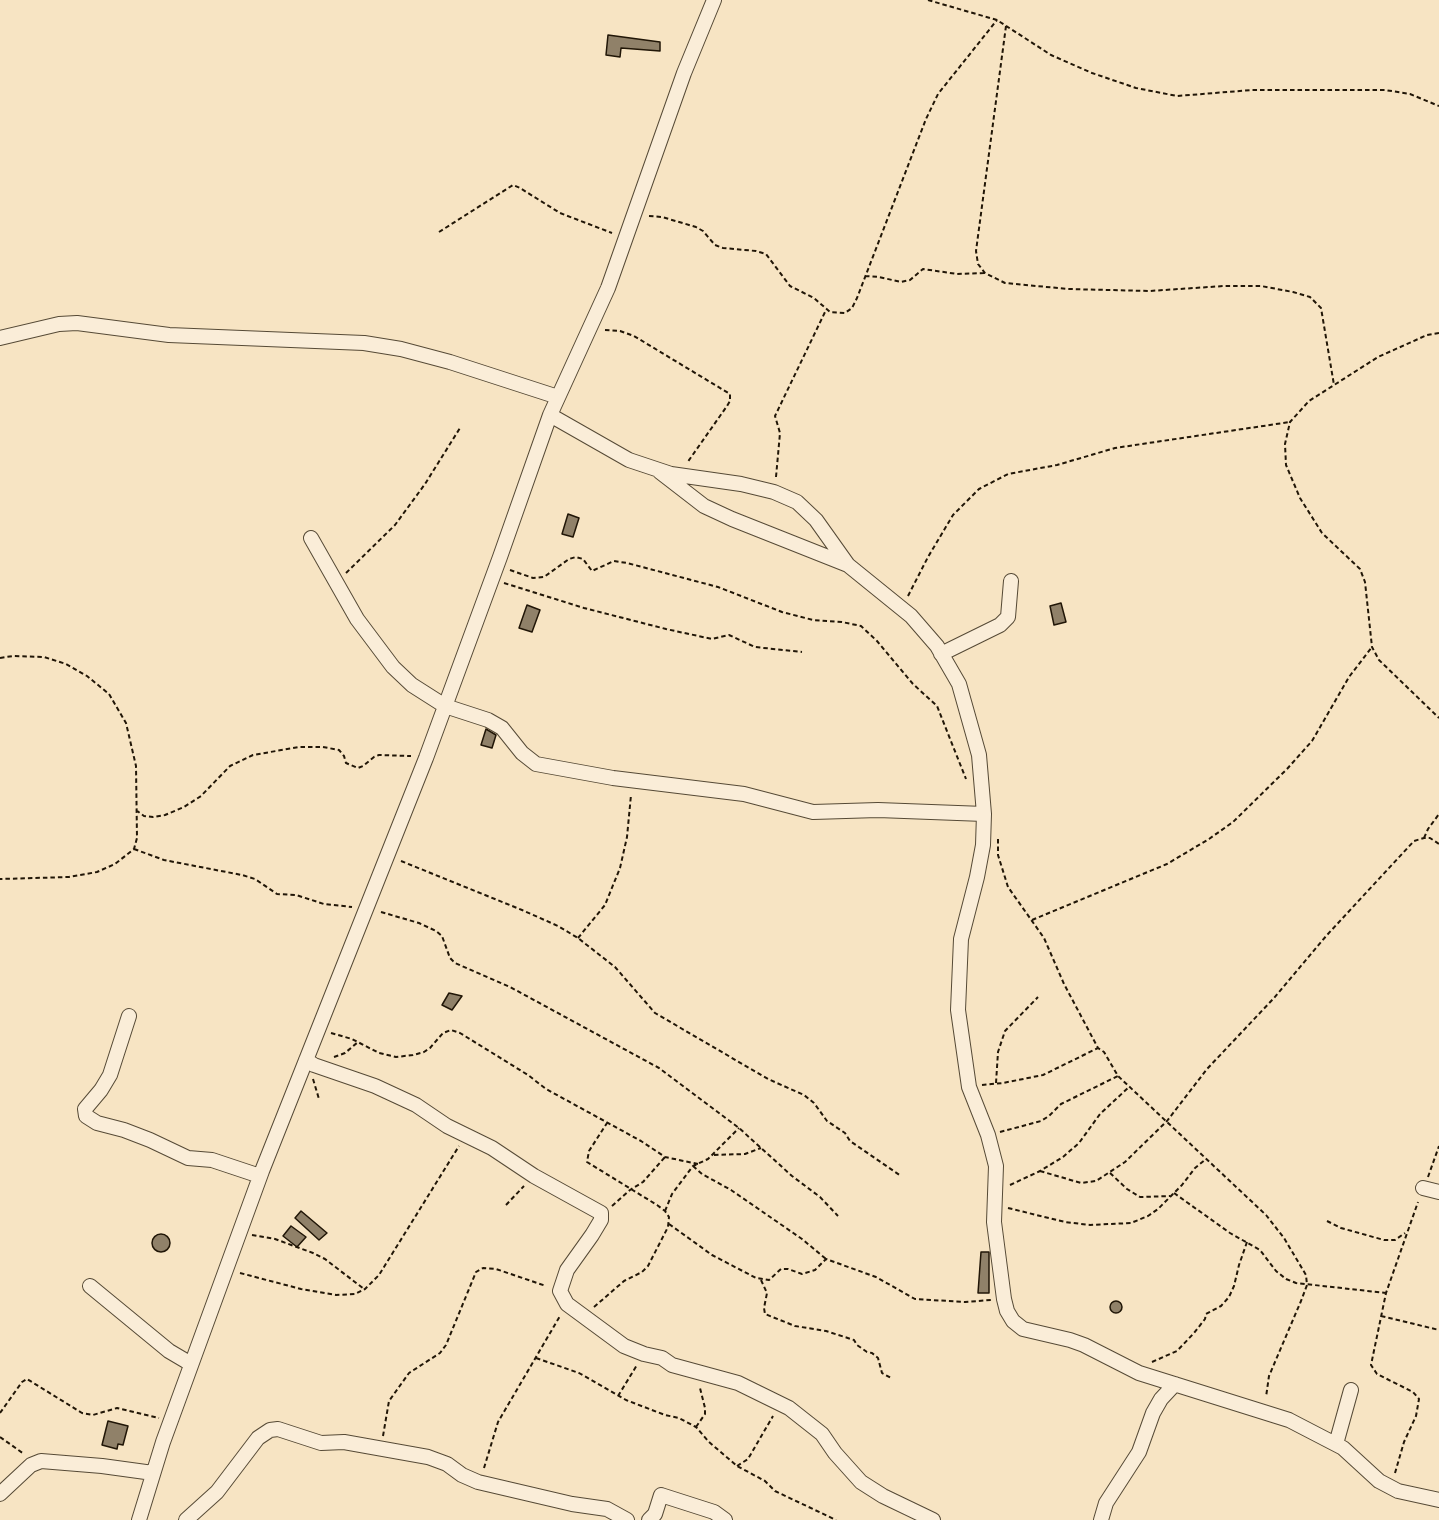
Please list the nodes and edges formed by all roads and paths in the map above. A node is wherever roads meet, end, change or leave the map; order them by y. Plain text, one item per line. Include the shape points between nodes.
1 (714, 0) edge
2 (928, 0) edge
3 (997, 20) junction
4 (1006, 26) junction
5 (1439, 106) edge
6 (439, 232) dead end
7 (628, 233) junction
8 (985, 273) junction
9 (865, 276) junction
10 (826, 309) junction
11 (589, 331) junction
12 (1439, 333) edge
13 (0, 338) edge
14 (1334, 385) junction
15 (558, 398) junction
16 (550, 415) junction
17 (1290, 422) junction
18 (460, 428) dead end
19 (656, 469) junction
20 (678, 475) junction
21 (774, 492) junction
22 (311, 538) dead end
23 (500, 557) junction
24 (848, 565) junction
25 (492, 579) junction
26 (1011, 581) dead end
27 (336, 584) junction
28 (902, 608) junction
29 (1372, 647) junction
30 (802, 652) dead end
31 (941, 654) junction
32 (0, 658) edge
33 (445, 706) junction
34 (1439, 718) edge
35 (426, 758) junction
36 (635, 781) junction
37 (967, 781) dead end
38 (136, 810) junction
39 (984, 814) junction
40 (1439, 814) edge
41 (996, 834) dead end
42 (1424, 838) junction
43 (1439, 844) edge
44 (134, 849) junction
45 (388, 852) junction
46 (0, 879) edge
47 (367, 908) junction
48 (1032, 920) junction
49 (578, 938) junction
50 (1038, 997) dead end
51 (129, 1016) dead end
52 (318, 1031) junction
53 (358, 1042) junction
54 (1098, 1048) junction
55 (308, 1061) junction
56 (1118, 1076) junction
57 (996, 1083) junction
58 (969, 1087) junction
59 (1129, 1087) junction
60 (1167, 1121) junction
61 (607, 1123) junction
62 (739, 1128) junction
63 (467, 1136) junction
64 (988, 1136) junction
65 (1439, 1146) edge
66 (761, 1148) junction
67 (713, 1155) junction
68 (665, 1157) junction
69 (1206, 1159) junction
70 (698, 1164) junction
71 (693, 1166) junction
72 (1040, 1171) junction
73 (1110, 1173) junction
74 (260, 1176) junction
75 (534, 1176) junction
76 (901, 1176) dead end
77 (1424, 1188) junction
78 (630, 1190) junction
79 (1439, 1192) edge
80 (1173, 1194) junction
81 (994, 1198) junction
82 (506, 1205) dead end
83 (665, 1211) junction
84 (602, 1214) junction
85 (838, 1216) dead end
86 (1327, 1221) dead end
87 (669, 1224) junction
88 (1407, 1231) junction
89 (236, 1242) junction
90 (1247, 1242) junction
91 (826, 1259) junction
92 (226, 1269) junction
93 (760, 1278) junction
94 (1307, 1284) junction
95 (90, 1286) dead end
96 (364, 1289) junction
97 (560, 1291) junction
98 (1386, 1293) junction
99 (1004, 1299) junction
100 (567, 1304) junction
101 (580, 1312) junction
102 (1381, 1316) junction
103 (1439, 1330) edge
104 (644, 1354) junction
105 (536, 1358) junction
106 (1150, 1363) dead end
107 (190, 1364) junction
108 (695, 1372) junction
109 (891, 1378) dead end
110 (1175, 1384) junction
111 (1351, 1390) dead end
112 (618, 1396) junction
113 (775, 1401) junction
114 (1265, 1412) junction
115 (0, 1413) edge
116 (170, 1421) junction
117 (696, 1427) junction
118 (0, 1437) edge
119 (1336, 1444) junction
120 (381, 1449) junction
121 (36, 1462) junction
122 (737, 1466) junction
123 (153, 1473) junction
124 (478, 1482) junction
125 (1392, 1488) junction
126 (0, 1494) edge
127 (1439, 1500) edge
128 (140, 1520) edge
129 (186, 1520) edge
130 (627, 1520) edge
131 (649, 1520) edge
132 (725, 1520) edge
133 (836, 1520) edge
134 (933, 1520) edge
135 (1101, 1520) edge

1 - 7 street
2 - 3 path
3 - 4 path
3 - 9 path via 938,94
4 - 5 path via 1051,55 1092,74 1177,96 1243,91 1385,90 1410,94
4 - 8 path via 976,251 978,264
6 - 7 path via 513,185 560,213
7 - 10 path via 651,215 696,227 715,245 770,257 790,285
7 - 11 street
8 - 9 path via 957,274 923,268 910,280 901,282
8 - 14 path via 1005,283 1068,289 1149,291 1261,286 1310,297 1321,308
9 - 10 path via 852,308 839,314
10 - 21 path via 775,416 780,433
11 - 15 street
11 - 20 path via 620,331 634,336 730,394 727,406
12 - 14 path via 1427,334 1378,357
13 - 15 street via 77,322 169,335 364,344 450,362
14 - 17 path via 1309,401
15 - 16 street
16 - 19 street via 629,460
16 - 23 street
17 - 28 path via 1115,448 1008,474 979,489 953,515
17 - 29 path via 1286,465 1300,498 1322,533 1360,569
18 - 27 path via 395,525
19 - 20 street
19 - 24 street via 704,506
20 - 21 street via 741,483
21 - 24 street via 797,502 816,520
22 - 27 street
23 - 25 street
23 - 37 path via 506,567 532,578 544,577 576,557 583,559 592,571 614,561 627,563 718,587 782,612 861,626 937,706
24 - 28 street
25 - 30 path via 658,627 712,639 729,635 755,647
25 - 33 street
26 - 31 street via 1008,617 1000,625
27 - 33 street via 393,667
28 - 31 street
29 - 34 path via 1379,660
29 - 48 path via 1312,741 1233,822 1167,864
31 - 39 street via 959,684 970,718 979,754
32 - 38 path via 44,657 66,664 109,694 120,709 129,734 136,766
33 - 35 street
33 - 36 street via 502,728 536,764
35 - 38 path via 379,755 358,768 346,763 339,750 323,747 274,751 230,766 201,796 165,815 153,818
35 - 45 street
36 - 39 street via 744,794 813,812
36 - 49 path via 620,868 605,905
38 - 44 path
39 - 58 street via 983,844 960,939 958,965 958,1010
40 - 42 path
41 - 48 path via 1008,887
42 - 43 path
42 - 60 path via 1414,841 1334,927 1207,1069
44 - 46 path via 97,872
44 - 47 path via 174,863 255,879 277,894
45 - 47 street
45 - 49 path
47 - 52 street
47 - 62 path via 436,932 442,936 454,963 510,987 659,1068
48 - 54 path
49 - 76 path via 615,966 655,1012 768,1079 804,1095 850,1141
50 - 57 path via 1005,1031 998,1052
51 - 74 street via 110,1075 85,1109 86,1116 188,1158 212,1160
52 - 53 path
52 - 55 street
53 - 55 path via 342,1055
53 - 61 path via 379,1053 413,1055 424,1052 451,1030
54 - 56 path
54 - 57 path via 1042,1075
55 - 63 street via 392,1093
55 - 74 street
56 - 59 path
56 - 64 path via 1061,1104 1041,1120
57 - 58 path
58 - 64 street
59 - 60 path
59 - 72 path via 1100,1114 1079,1143
60 - 69 path
60 - 73 path
61 - 68 path
61 - 78 path via 589,1151 587,1162
62 - 66 path
62 - 67 path
63 - 75 street
63 - 96 path via 379,1275
64 - 81 street via 996,1166
65 - 77 path
66 - 67 path via 745,1154
66 - 85 path
67 - 70 path
68 - 70 path
68 - 78 path via 643,1182
69 - 80 path
69 - 94 path via 1266,1215 1296,1257
70 - 71 path
71 - 83 path via 672,1194
71 - 91 path
72 - 73 path via 1081,1183
72 - 81 path
73 - 80 path via 1140,1197
74 - 89 street
75 - 82 path
75 - 84 street
77 - 79 street
77 - 88 path
78 - 83 path
78 - 84 path
80 - 81 path via 1148,1216 1131,1223 1090,1225 1065,1222
80 - 90 path
81 - 99 street
83 - 87 path
84 - 97 street via 567,1270
86 - 88 path via 1384,1240 1395,1240
87 - 93 path via 712,1255
87 - 101 path via 642,1272 624,1281 593,1309
88 - 98 path
89 - 92 street
89 - 96 path via 252,1235 265,1236 313,1253
90 - 94 path via 1260,1250 1286,1279
90 - 106 path via 1229,1297 1206,1314 1177,1351
91 - 93 path via 802,1274 781,1269 769,1281
91 - 99 path via 876,1277 915,1299
92 - 96 path via 336,1295 355,1294
92 - 107 street
93 - 109 path via 767,1293 765,1314 795,1326 854,1340 878,1358 882,1373
94 - 98 path
94 - 114 path via 1269,1376
95 - 107 street
97 - 100 street
97 - 120 path via 496,1269 476,1272 446,1345 409,1373 389,1401
98 - 102 path
99 - 110 street via 1013,1321 1023,1329 1070,1340
100 - 101 street
100 - 105 path
101 - 104 street via 624,1346
102 - 103 path
102 - 125 path via 1371,1365 1377,1374 1413,1392 1419,1400
104 - 108 street
104 - 112 path
105 - 112 path via 579,1373
105 - 124 path via 498,1422
107 - 116 street
108 - 113 street via 738,1383
108 - 117 path via 705,1408
110 - 114 street
110 - 135 street via 1153,1413 1139,1452 1106,1503
111 - 119 street
112 - 117 path
113 - 122 path via 773,1416 762,1437 747,1459
113 - 134 street via 822,1434 861,1482
114 - 119 street via 1308,1428
115 - 116 path via 27,1379 82,1413 93,1415 117,1408
116 - 123 street
117 - 122 path
118 - 121 path
119 - 125 street
120 - 124 street via 440,1461
120 - 129 street via 344,1442 321,1443 270,1430 258,1438 217,1492
121 - 123 street
121 - 126 street
122 - 133 path via 765,1480 775,1491
123 - 128 street
124 - 130 street via 607,1509
125 - 127 street
131 - 132 street via 661,1495 714,1512

